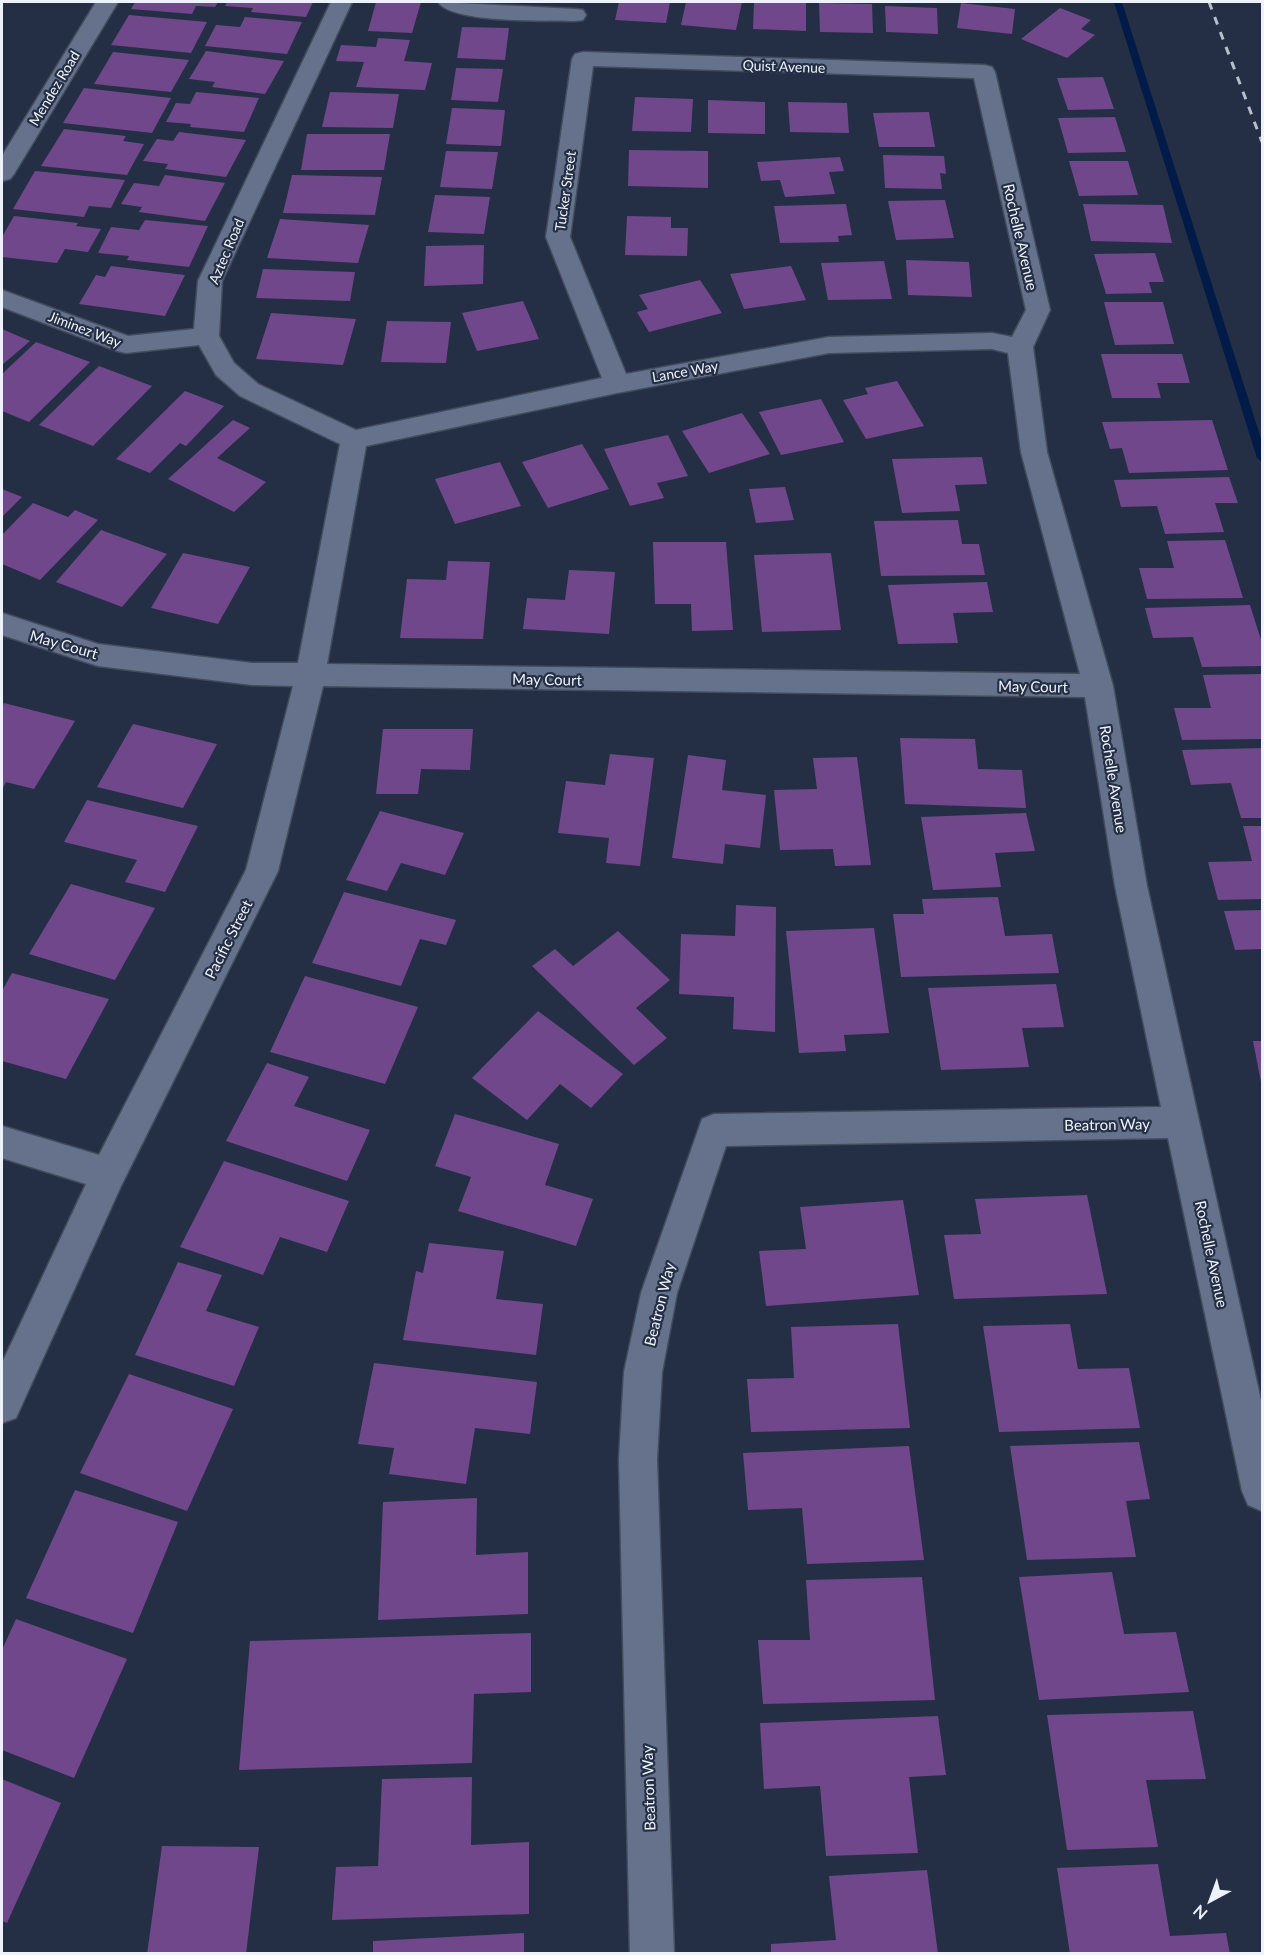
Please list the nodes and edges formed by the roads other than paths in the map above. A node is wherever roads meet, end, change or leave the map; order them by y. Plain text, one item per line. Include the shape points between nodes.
1 (107, 2) edge
2 (341, 2) edge
3 (449, 2) edge
4 (575, 15) dead end
5 (583, 59) joint
6 (984, 72) joint
7 (2, 174) edge
8 (2, 298) edge
9 (206, 336) junction
10 (1020, 347) junction
11 (617, 384) junction
12 (354, 440) junction
13 (2, 624) edge
14 (311, 674) junction
15 (1098, 686) junction
16 (1183, 1122) junction
17 (2, 1142) edge
18 (108, 1174) junction
19 (2, 1404) edge
20 (1263, 1491) edge
21 (652, 1953) edge

1 - 7 street, Mendez Road
2 - 9 street, Aztec Road via 210,281
3 - 4 street via 472,11
5 - 6 street, Quist Avenue
5 - 11 street, Tucker Street via 558,237
6 - 10 street, Rochelle Avenue via 1038,309
8 - 9 street, Jiminez Way via 126,345
9 - 12 street via 225,369 249,390
10 - 11 street, Lance Way via 992,341 828,345
10 - 15 street, Rochelle Avenue via 1034,452
11 - 12 street, Lance Way
12 - 14 street, Pacific Street
13 - 14 street, May Court via 98,655 252,674
14 - 15 street, May Court
14 - 18 street, Pacific Street via 262,871
15 - 16 street, Rochelle Avenue via 1131,886
16 - 20 street, Rochelle Avenue
16 - 21 street, Beatron Way via 714,1130 659,1293 643,1372 638,1459
17 - 18 street
18 - 19 street, Pacific Street

